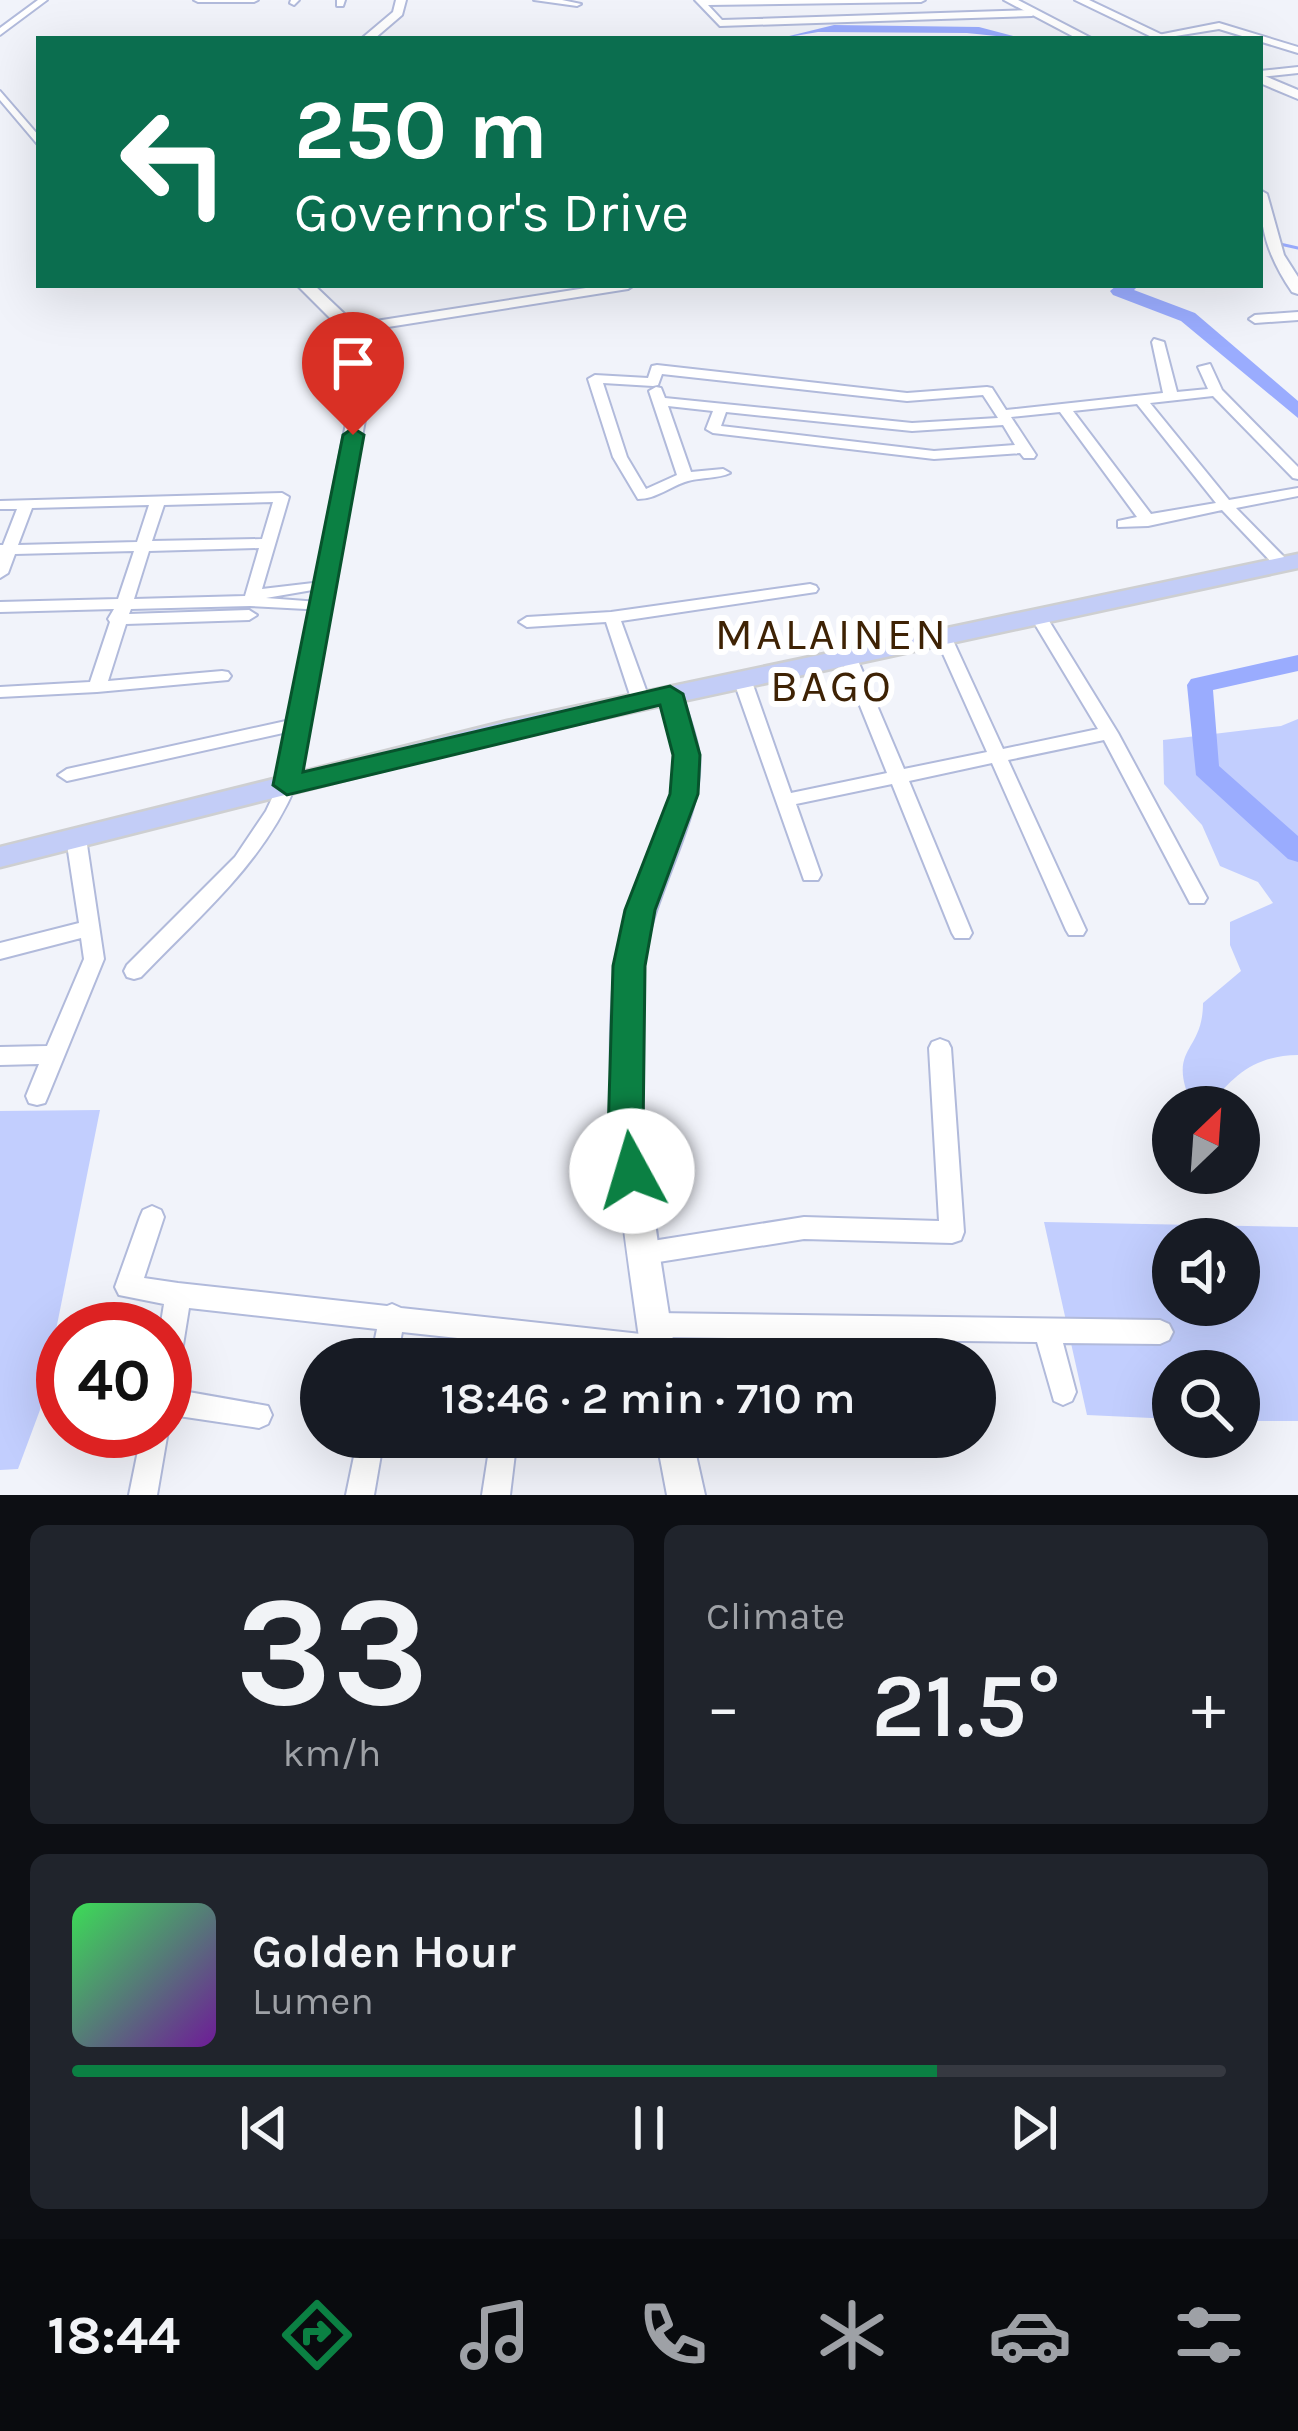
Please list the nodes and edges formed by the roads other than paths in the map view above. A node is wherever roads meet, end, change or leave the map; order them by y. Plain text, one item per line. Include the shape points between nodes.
1 (39, 0) edge
2 (198, 0) edge
3 (232, 0) edge
4 (254, 0) edge
5 (401, 0) edge
6 (538, 0) edge
7 (827, 0) edge
8 (902, 0) edge
9 (921, 0) edge
10 (1009, 0) edge
11 (1080, 0) edge
12 (735, 1) edge
13 (700, 2) edge
14 (577, 4) dead end
15 (1032, 13) junction
16 (909, 16) junction
17 (837, 17) junction
18 (0, 30) edge
19 (1298, 35) edge
20 (371, 36) edge
21 (1082, 36) edge
22 (1159, 36) edge
23 (1166, 36) edge
24 (1252, 36) edge
25 (1263, 39) edge
26 (1279, 44) junction
27 (1298, 50) edge
28 (1298, 74) edge
29 (1263, 75) edge
30 (1263, 78) edge
31 (0, 83) edge
32 (0, 94) edge
33 (1298, 95) edge
34 (36, 127) edge
35 (36, 139) edge
36 (1263, 206) edge
37 (308, 288) edge
38 (609, 288) edge
39 (1298, 289) edge
40 (1298, 316) edge
41 (1255, 319) dead end
42 (350, 328) junction
43 (1158, 341) dead end
44 (1205, 367) dead end
45 (653, 382) junction
46 (1216, 392) junction
47 (874, 393) junction
48 (1171, 397) junction
49 (1141, 400) junction
50 (659, 401) junction
51 (721, 406) junction
52 (1065, 410) junction
53 (1006, 418) junction
54 (868, 422) junction
55 (866, 448) junction
56 (723, 473) dead end
57 (1298, 475) edge
58 (685, 477) junction
59 (1298, 492) edge
60 (158, 500) junction
61 (26, 504) junction
62 (0, 505) edge
63 (1226, 506) junction
64 (1148, 521) junction
65 (1123, 524) dead end
66 (268, 543) junction
67 (142, 545) junction
68 (4, 550) edge
69 (1286, 560) edge
70 (0, 573) edge
71 (324, 584) junction
72 (810, 589) dead end
73 (0, 604) edge
74 (250, 604) junction
75 (119, 607) junction
76 (320, 607) junction
77 (1038, 616) junction
78 (615, 617) junction
79 (527, 622) dead end
80 (943, 636) junction
81 (848, 656) junction
82 (222, 676) dead end
83 (742, 679) junction
84 (97, 687) junction
85 (0, 692) edge
86 (655, 698) junction
87 (295, 725) junction
88 (1109, 733) junction
89 (1000, 755) junction
90 (67, 775) dead end
91 (898, 777) junction
92 (287, 785) junction
93 (787, 800) junction
94 (76, 838) junction
95 (0, 857) edge
96 (811, 875) dead end
97 (1197, 898) dead end
98 (89, 928) junction
99 (1076, 930) dead end
100 (962, 933) dead end
101 (0, 951) edge
102 (134, 971) dead end
103 (940, 1048) dead end
104 (55, 1055) junction
105 (0, 1056) edge
106 (37, 1096) dead end
107 (152, 1217) dead end
108 (646, 1252) junction
109 (178, 1295) junction
110 (177, 1302) edge
111 (392, 1316) junction
112 (1047, 1330) junction
113 (1160, 1332) dead end
114 (388, 1338) edge
115 (483, 1338) edge
116 (656, 1338) edge
117 (824, 1338) edge
118 (1063, 1391) dead end
119 (192, 1405) edge
120 (259, 1415) dead end
121 (150, 1458) edge
122 (366, 1458) edge
123 (501, 1458) edge
124 (678, 1458) edge
125 (143, 1495) edge
126 (360, 1495) edge
127 (496, 1495) edge
128 (686, 1495) edge

1 - 18 street
2 - 3 street
3 - 4 street
5 - 20 street via 398,13
6 - 14 street
7 - 8 street
7 - 12 street
7 - 17 street
8 - 9 street
8 - 16 street
10 - 15 street
11 - 22 street
12 - 13 street
13 - 17 street via 720,23
15 - 16 street
15 - 21 street
16 - 17 street
19 - 26 street
23 - 24 street via 1219,26
25 - 26 street
26 - 27 street
28 - 29 street
30 - 33 street
31 - 34 street
32 - 35 street
36 - 39 street
37 - 42 street
38 - 42 street
40 - 41 street
42 - 71 street via 363,353 353,369 360,398
43 - 48 street
44 - 46 street
45 - 47 street via 657,369
45 - 50 street
45 - 58 street via 595,380 620,457 643,496
46 - 48 street
46 - 57 street
47 - 53 street via 987,391
47 - 54 street
48 - 49 street
49 - 52 street
49 - 63 street
50 - 51 street
50 - 58 street
51 - 54 street
51 - 55 street via 713,429
52 - 53 street
52 - 64 street
53 - 54 street via 912,427
53 - 55 street via 1028,452
54 - 55 street
56 - 58 street
59 - 63 street
60 - 61 street
60 - 66 street via 283,496
60 - 67 street
61 - 62 street
61 - 68 street
63 - 64 street
63 - 69 street
64 - 65 street
66 - 67 street
66 - 74 street
67 - 68 street
67 - 75 street
68 - 70 street
69 - 77 main road
71 - 74 street
71 - 76 street
72 - 78 street
73 - 75 street
74 - 75 street
74 - 76 street
75 - 84 street
76 - 87 street
77 - 80 main road
77 - 88 street
78 - 79 street
78 - 86 street
80 - 81 main road
80 - 89 street
81 - 83 main road
81 - 91 street
82 - 84 street
83 - 86 main road
83 - 93 street
84 - 85 street
86 - 92 main road
86 - 108 street via 687,755 684,794 640,910 629,966 626,1136
87 - 90 street
87 - 92 street
88 - 89 street
88 - 97 street
89 - 91 street
89 - 99 street
91 - 93 street
91 - 100 street
92 - 94 main road
92 - 102 street via 231,871
93 - 96 street
94 - 95 main road
94 - 98 street
98 - 101 street
98 - 104 street via 94,959
103 - 108 street via 952,1232 804,1228
104 - 105 street
104 - 106 street
107 - 109 street via 128,1287
108 - 116 street
109 - 110 street
109 - 111 street
111 - 114 street
111 - 115 street
112 - 113 street
112 - 117 street
112 - 118 street
119 - 120 street
121 - 125 street
122 - 126 street
123 - 127 street
124 - 128 street

